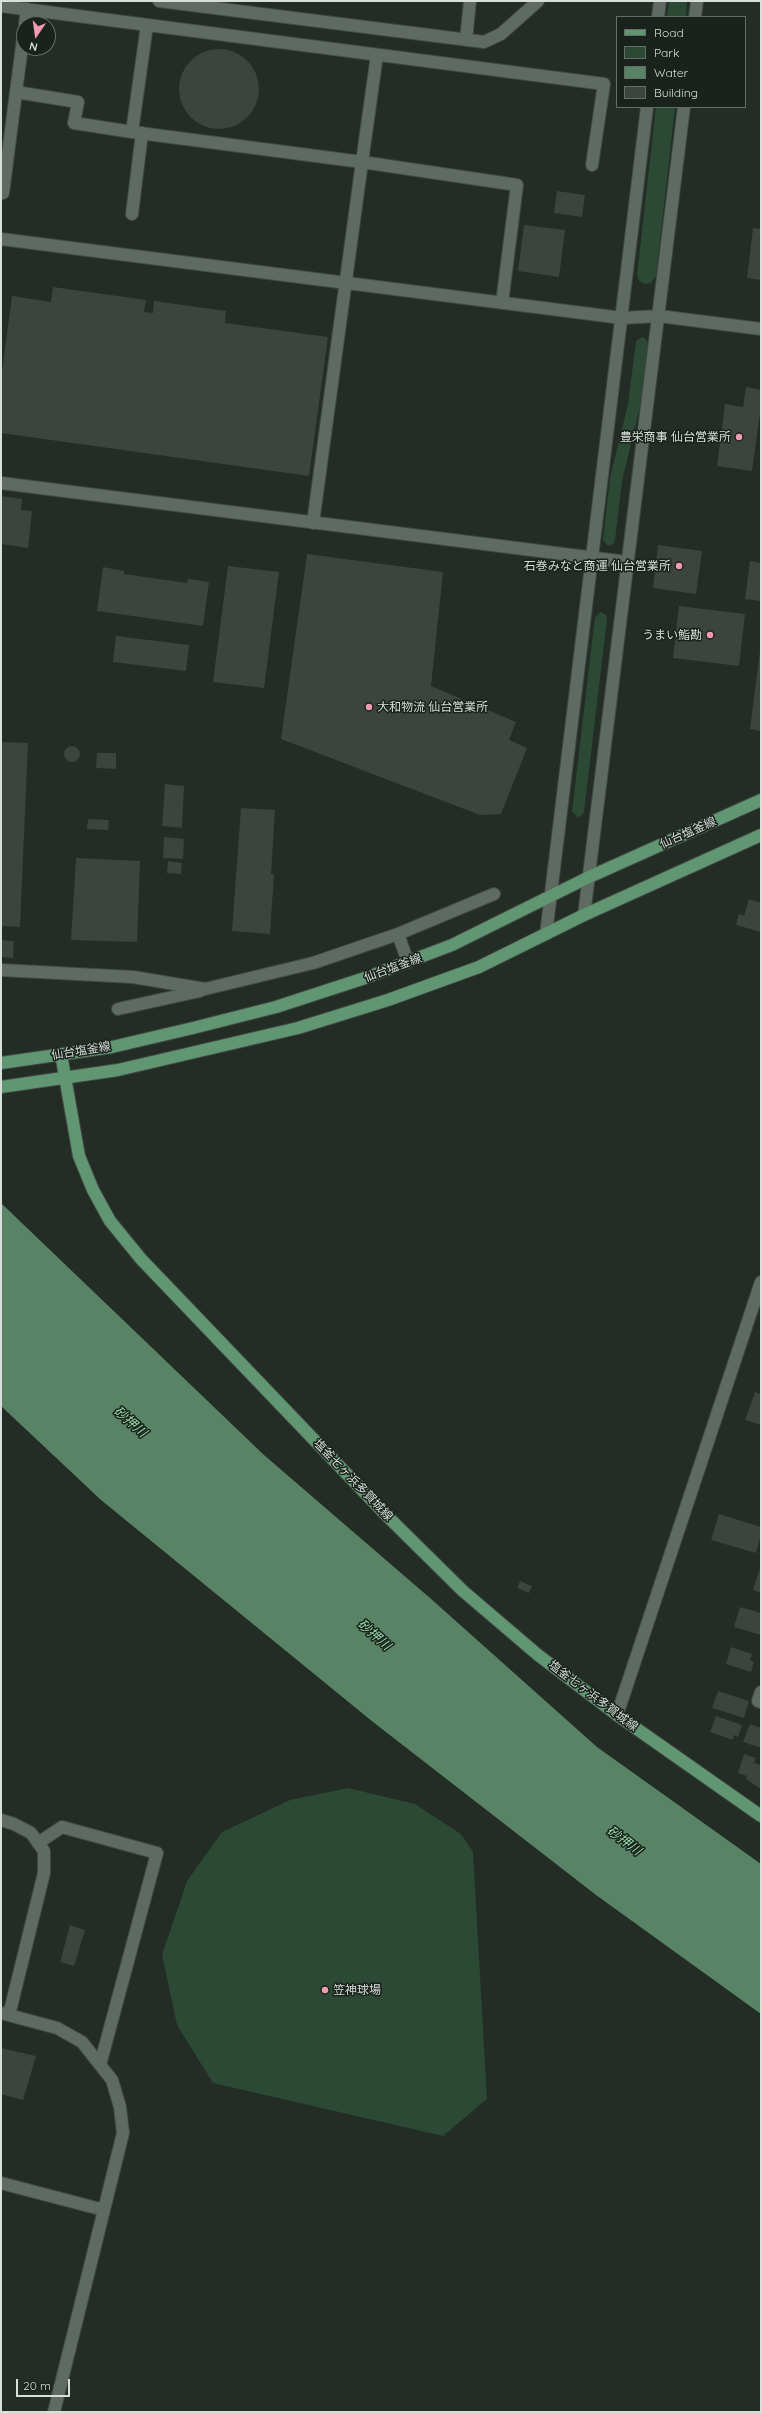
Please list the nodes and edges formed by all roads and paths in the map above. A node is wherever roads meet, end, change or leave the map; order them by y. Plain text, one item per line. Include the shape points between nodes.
1 (159, 1) edge
2 (470, 1) edge
3 (538, 1) edge
4 (657, 1) edge
5 (660, 1) edge
6 (697, 1) edge
7 (226, 5) edge
8 (1, 6) edge
9 (27, 9) junction
10 (26, 16) edge
11 (658, 16) edge
12 (695, 16) edge
13 (147, 25) junction
14 (466, 40) junction
15 (377, 55) junction
16 (21, 56) edge
17 (16, 92) junction
18 (648, 108) edge
19 (684, 108) edge
20 (137, 133) junction
21 (362, 162) junction
22 (592, 165) dead end
23 (3, 193) dead end
24 (132, 214) dead end
25 (1, 239) edge
26 (345, 284) junction
27 (502, 303) junction
28 (659, 316) junction
29 (622, 318) junction
30 (761, 329) edge
31 (1, 484) edge
32 (313, 523) junction
33 (594, 558) junction
34 (627, 562) junction
35 (761, 800) edge
36 (761, 835) edge
37 (589, 877) junction
38 (494, 894) dead end
39 (552, 895) junction
40 (584, 915) junction
41 (398, 934) junction
42 (546, 934) junction
43 (408, 962) junction
44 (1, 970) edge
45 (205, 990) junction
46 (118, 1009) dead end
47 (61, 1054) junction
48 (1, 1063) edge
49 (64, 1079) junction
50 (1, 1088) edge
51 (761, 1282) edge
52 (761, 1692) edge
53 (761, 1702) edge
54 (617, 1715) junction
55 (761, 1816) edge
56 (1, 1820) edge
57 (38, 1844) junction
58 (5, 2014) edge
59 (100, 2065) junction
60 (1, 2182) edge
61 (104, 2210) junction
62 (54, 2412) edge

1 - 7 street
2 - 14 street
3 - 14 street via 501,34 484,42
4 - 5 street
5 - 11 street
6 - 12 street
7 - 14 street
8 - 9 street
9 - 10 street
9 - 13 street
13 - 15 street
13 - 20 street
15 - 21 street
15 - 22 street via 604,84
16 - 17 street
17 - 20 street via 78,102 74,123
17 - 23 street
18 - 29 street
19 - 28 street
20 - 21 street
20 - 24 street
21 - 26 street
21 - 27 street via 517,185
25 - 26 street
26 - 27 street
26 - 32 street
27 - 29 street
28 - 29 street
28 - 30 street
28 - 34 street
29 - 33 street
31 - 32 street
32 - 33 street
33 - 34 street
33 - 39 street
34 - 37 street
35 - 37 main road, 仙台塩釜線
36 - 40 main road, 仙台塩釜線
37 - 39 main road, 仙台塩釜線
37 - 40 street
38 - 41 street
39 - 42 street
39 - 43 main road, 仙台塩釜線 via 452,945
40 - 42 main road, 仙台塩釜線
41 - 43 street
41 - 45 street via 313,963
42 - 49 main road, 仙台塩釜線 via 479,967 388,1000 298,1028 118,1070
43 - 47 main road, 仙台塩釜線 via 276,1007 112,1047
44 - 45 street via 133,977
45 - 46 street
47 - 48 main road, 仙台塩釜線
47 - 49 main road, 塩釜七ヶ浜多賀城線
49 - 50 main road, 仙台塩釜線
49 - 54 main road, 塩釜七ヶ浜多賀城線 via 79,1156 93,1190 110,1222 141,1259 387,1516 463,1591 538,1655
51 - 54 street
52 - 53 street via 758,1701
54 - 55 main road, 塩釜七ヶ浜多賀城線
56 - 57 street via 31,1833
57 - 58 street via 44,1851 44,1873
57 - 59 street via 62,1827 157,1853
58 - 59 street via 57,2028 82,2042
59 - 61 street via 112,2080 120,2107 123,2132
60 - 61 street
61 - 62 street

